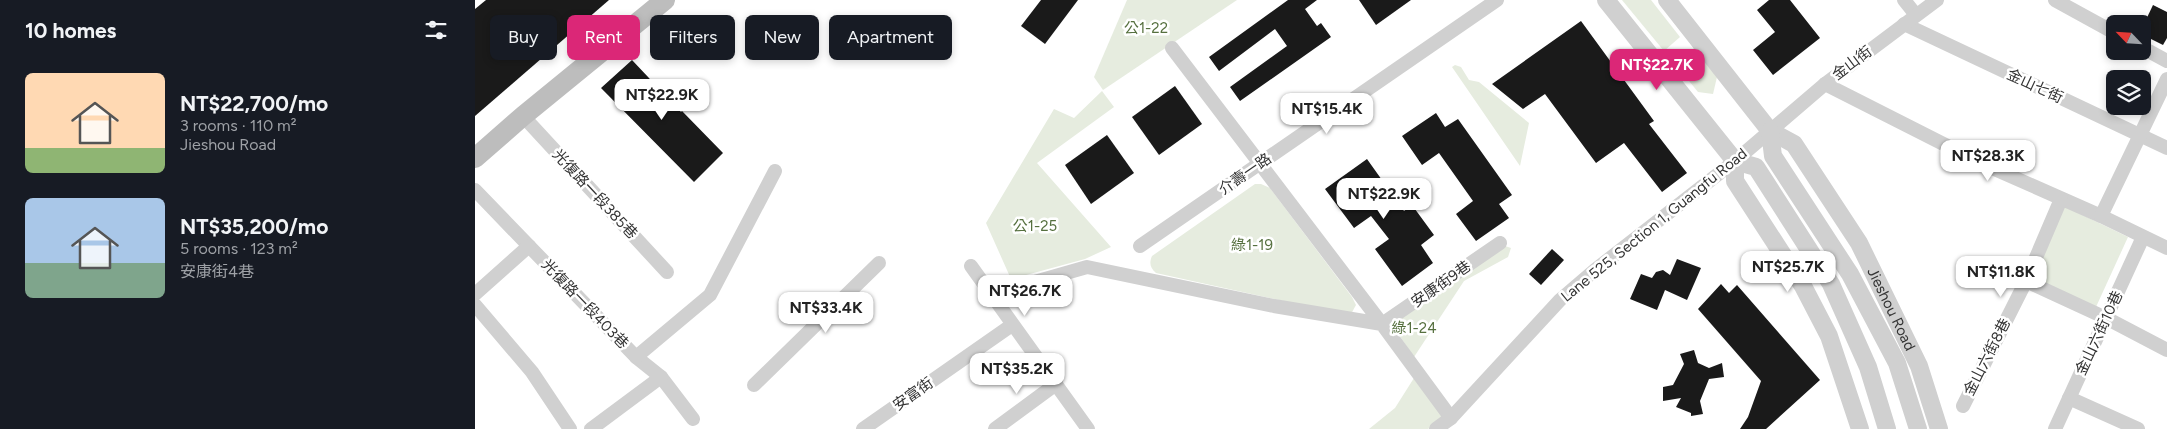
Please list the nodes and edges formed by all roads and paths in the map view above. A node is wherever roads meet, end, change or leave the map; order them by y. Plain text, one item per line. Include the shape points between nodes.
1 (665, 0) edge
2 (1497, 0) edge
3 (1606, 0) edge
4 (1667, 0) edge
5 (1904, 0) edge
6 (1937, 0) edge
7 (2055, 0) edge
8 (1916, 15) junction
9 (1904, 24) junction
10 (2106, 28) edge
11 (1172, 48) dead end
12 (2151, 52) edge
13 (2167, 61) edge
14 (2167, 79) edge
15 (1825, 84) junction
16 (523, 116) junction
17 (1770, 131) junction
18 (2141, 136) junction
19 (2167, 148) edge
20 (475, 158) edge
21 (1735, 161) junction
22 (1260, 164) junction
23 (775, 171) dead end
24 (475, 190) edge
25 (2061, 199) junction
26 (2101, 216) junction
27 (2143, 236) junction
28 (1500, 243) dead end
29 (529, 246) junction
30 (1140, 246) dead end
31 (2167, 248) edge
32 (879, 263) dead end
33 (971, 266) dead end
34 (667, 272) dead end
35 (2025, 281) junction
36 (475, 294) edge
37 (992, 294) junction
38 (475, 305) edge
39 (2106, 318) junction
40 (1382, 324) junction
41 (1013, 325) junction
42 (2167, 350) edge
43 (637, 357) junction
44 (661, 377) junction
45 (1056, 384) junction
46 (754, 385) dead end
47 (2069, 398) junction
48 (1963, 406) dead end
49 (1451, 418) junction
50 (693, 419) dead end
51 (570, 429) edge
52 (591, 429) edge
53 (863, 429) edge
54 (995, 429) edge
55 (1087, 429) edge
56 (1436, 429) edge
57 (1860, 429) edge
58 (1887, 429) edge
59 (1918, 429) edge
60 (1939, 429) edge
61 (2055, 429) edge
62 (2138, 429) edge

1 - 16 main road
2 - 22 street, 介壽一路
3 - 21 street
4 - 17 street, Jieshou Road
5 - 8 street
6 - 8 street, 金山街
7 - 10 street
8 - 9 street, 金山街
9 - 15 street, 金山街
9 - 18 street, 金山七街
11 - 22 street
12 - 13 street
14 - 18 street
15 - 17 street, 金山街
15 - 25 street via 1981,163
16 - 20 main road
16 - 34 street, 光復路一段385巷
17 - 21 street, Lane 525, Section 1, Guangfu Road
17 - 59 street, Jieshou Road via 1773,156 1850,274 1897,363
17 - 60 street, Jieshou Road via 1793,144 1859,243 1919,366
18 - 19 street, 金山七街
18 - 26 street
21 - 49 street, Lane 525, Section 1, Guangfu Road via 1560,300
21 - 57 street via 1735,181 1803,286 1829,336
21 - 58 street via 1757,167 1831,284 1869,367
22 - 30 street, 介壽一路
22 - 40 street
23 - 43 street via 710,296
24 - 29 street, 光復路一段403巷
25 - 26 street
25 - 35 street, 金山六街8巷
26 - 27 street
27 - 31 street
27 - 39 street, 金山六街10巷
28 - 40 street, 安康街9巷
29 - 36 street
29 - 43 street, 光復路一段403巷
32 - 46 street
33 - 37 street
35 - 39 street
35 - 48 street, 金山六街8巷
37 - 40 street via 1087,266 1275,306
37 - 41 street
38 - 51 street via 532,372
39 - 42 street
39 - 47 street, 金山六街10巷
40 - 49 street
41 - 45 street
41 - 53 street, 安富街
43 - 44 street, 光復路一段403巷
44 - 50 street, 光復路一段403巷
44 - 52 street
45 - 54 street
45 - 55 street
47 - 61 street, 金山六街10巷
47 - 62 street
49 - 56 street, Lane 525, Section 1, Guangfu Road

